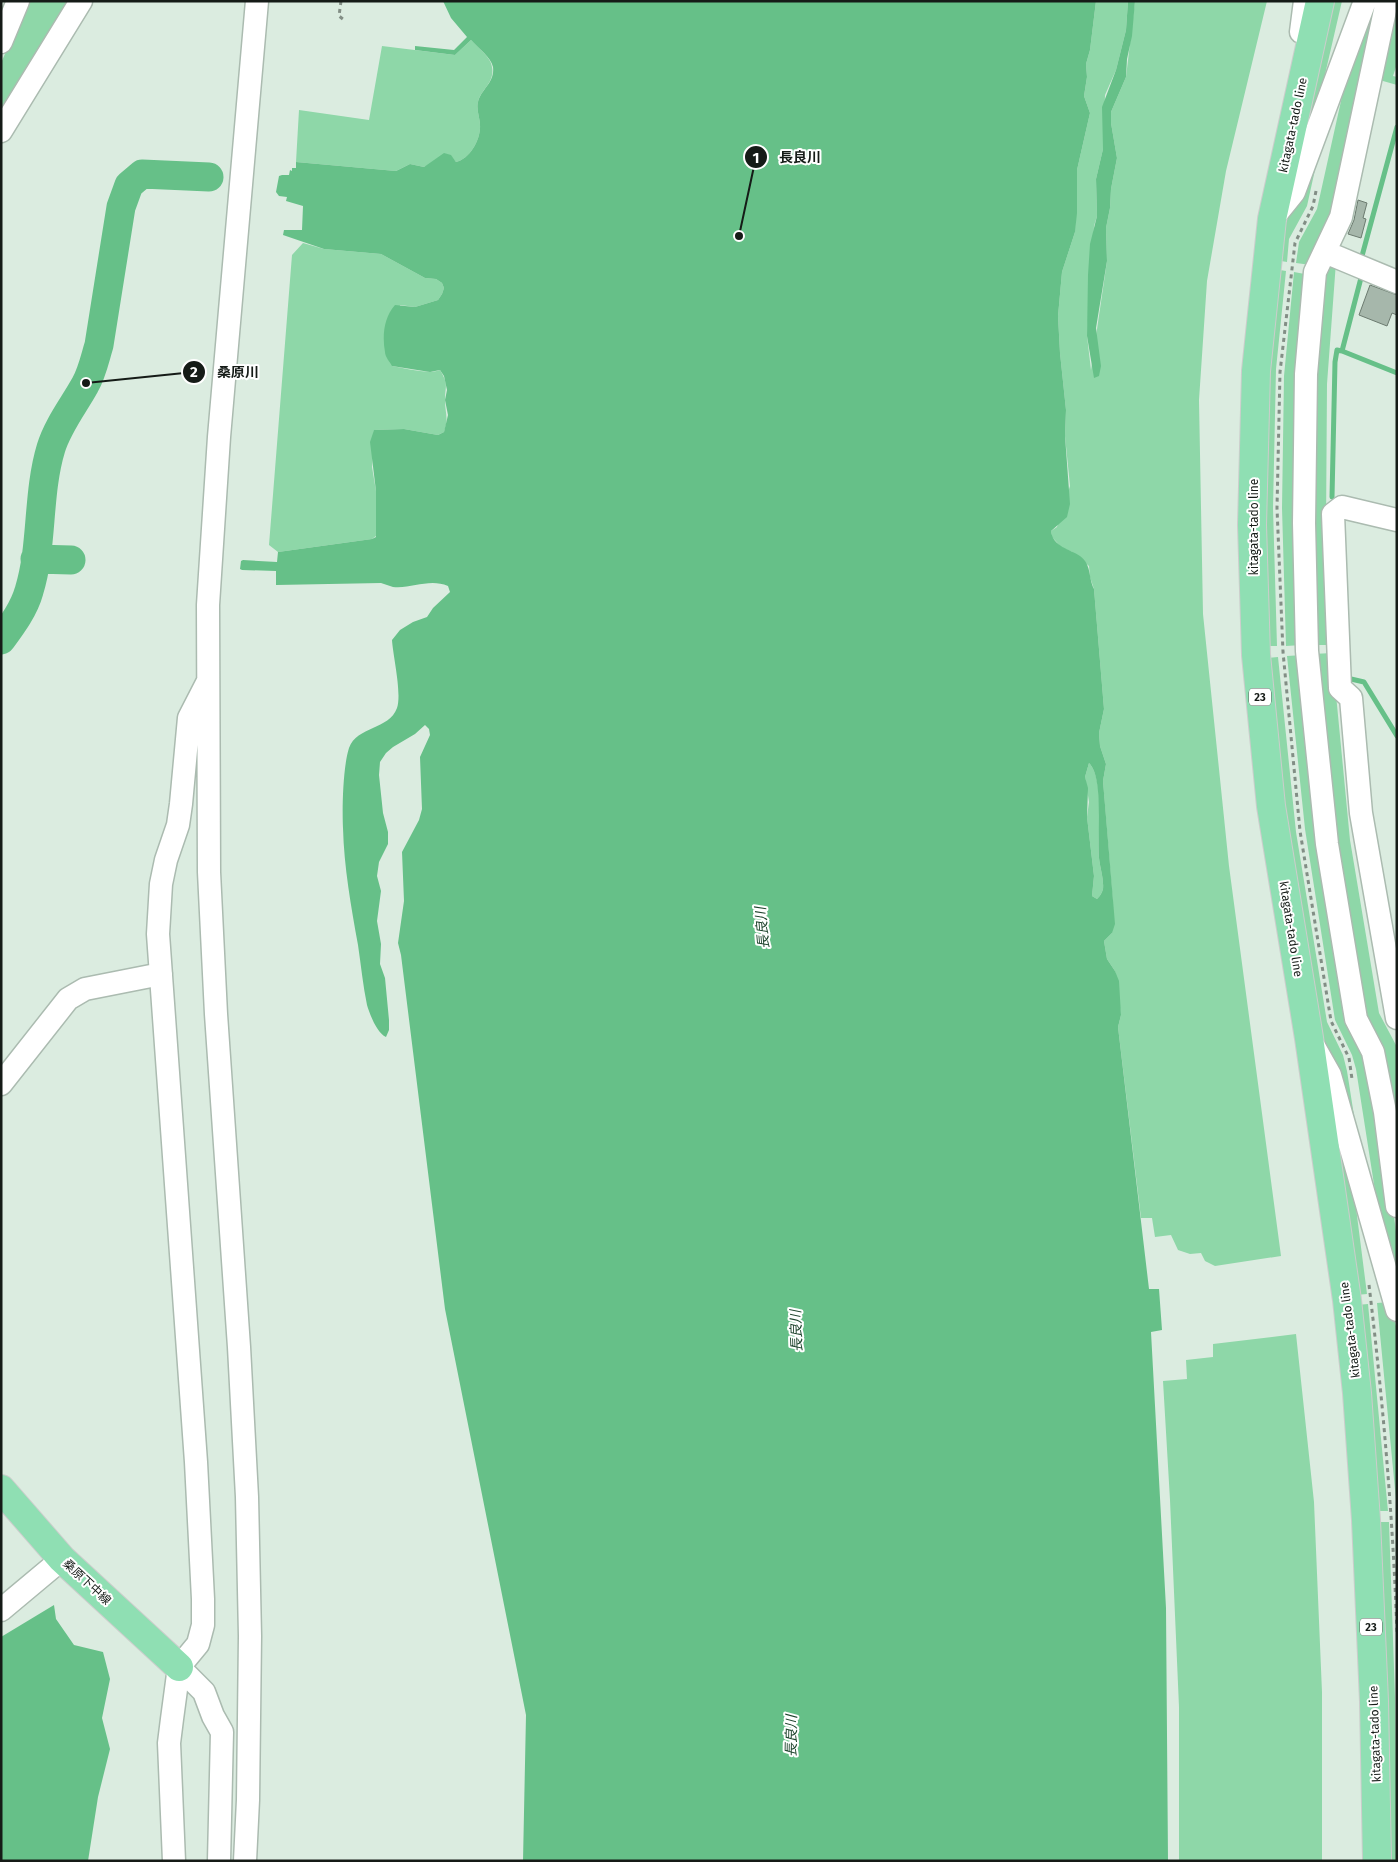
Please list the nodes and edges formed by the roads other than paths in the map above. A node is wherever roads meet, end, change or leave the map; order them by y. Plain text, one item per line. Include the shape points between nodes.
1 (18, 1) edge
2 (81, 1) edge
3 (258, 1) edge
4 (1304, 1) edge
5 (1320, 1) edge
6 (1365, 1) edge
7 (1387, 1) edge
8 (1312, 35) junction
9 (1, 42) edge
10 (1, 130) edge
11 (1272, 219) junction
12 (1325, 252) junction
13 (1397, 282) edge
14 (1397, 520) edge
15 (209, 677) junction
16 (161, 974) junction
17 (1397, 1018) edge
18 (1309, 1038) junction
19 (1, 1084) edge
20 (1397, 1206) edge
21 (1395, 1303) edge
22 (1, 1489) edge
23 (62, 1559) junction
24 (1, 1610) edge
25 (179, 1668) junction
26 (174, 1861) edge
27 (219, 1861) edge
28 (245, 1861) edge
29 (1377, 1861) edge

1 - 9 street
2 - 10 street
3 - 15 street via 219,437 208,605
4 - 8 street via 1301,32
5 - 8 main road, kitagata-tado line / 23
6 - 11 street via 1294,192
7 - 12 street via 1340,217
8 - 11 main road, kitagata-tado line / 23
11 - 18 main road, kitagata-tado line / 23 via 1256,370 1252,525 1256,654 1271,806
12 - 13 street
12 - 20 street via 1315,272 1306,374 1304,523 1307,651 1327,844 1356,1019 1373,1052 1385,1112
14 - 17 street via 1342,507 1333,514 1340,688 1351,698 1361,813
15 - 16 street via 189,718 178,825 161,884 158,934
15 - 28 street via 209,872 247,1497 250,1636
16 - 19 street via 85,988 68,999
16 - 25 street via 195,1442 204,1625 198,1644
18 - 21 street via 1330,1075
18 - 29 main road, kitagata-tado line / 23 via 1347,1300 1357,1393 1374,1701
22 - 23 main road, 桑原下中線
23 - 24 street
23 - 25 main road, 桑原下中線
25 - 26 street via 169,1743
25 - 27 street via 204,1692 212,1716 222,1732

